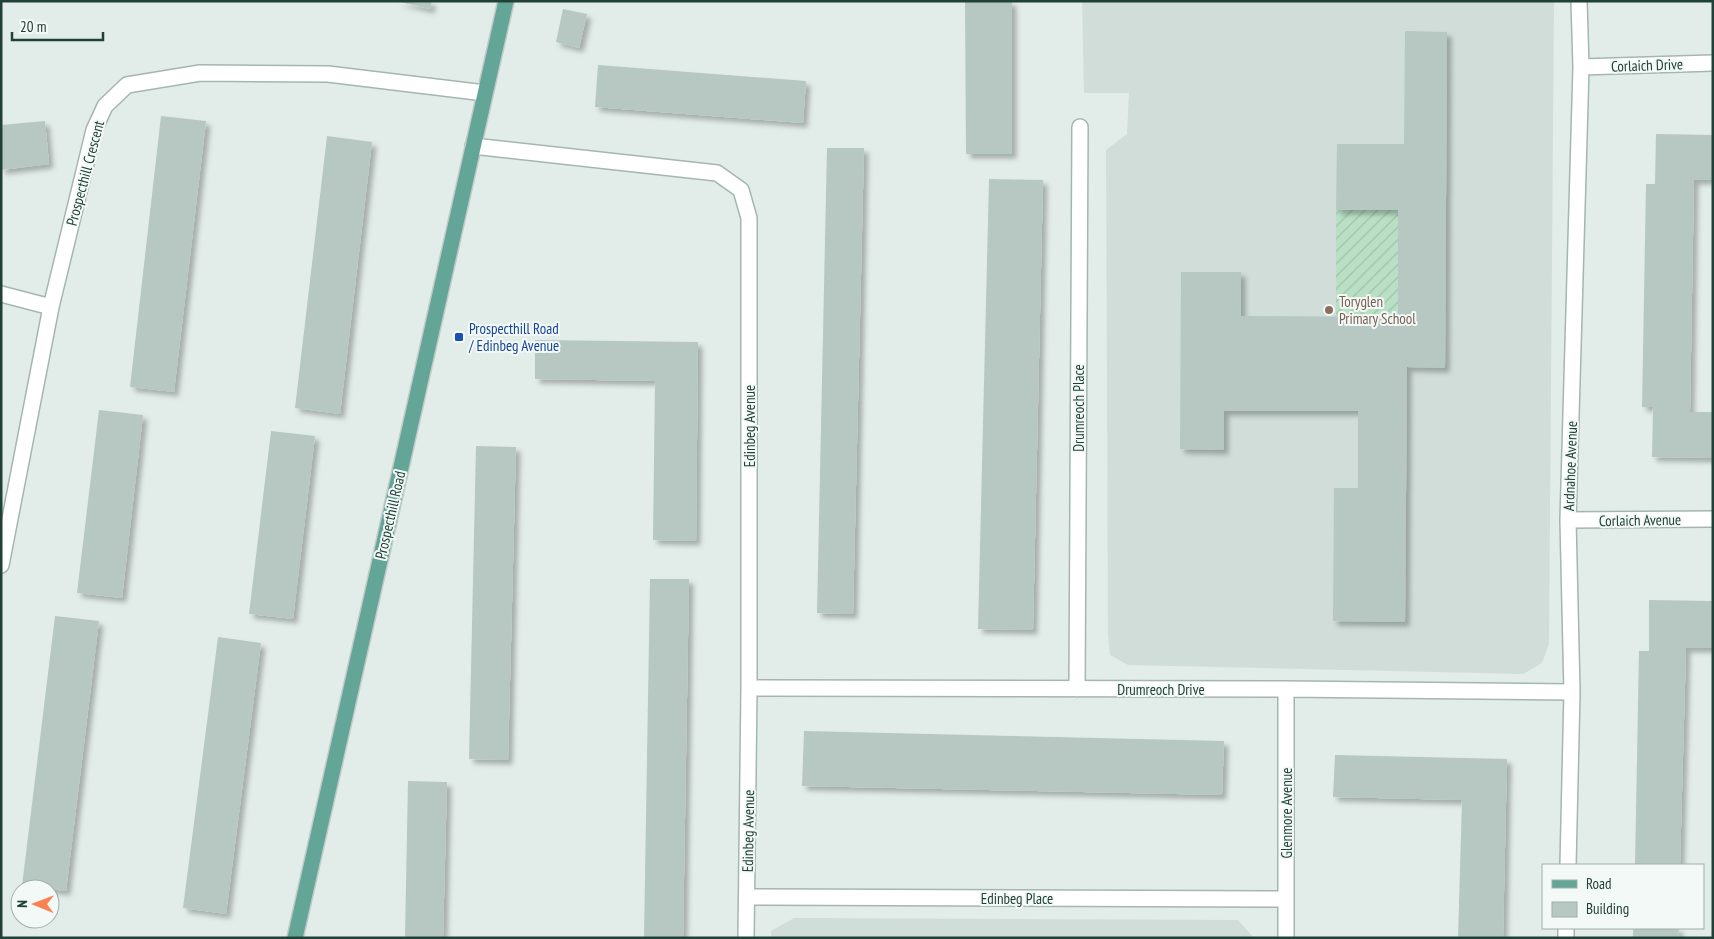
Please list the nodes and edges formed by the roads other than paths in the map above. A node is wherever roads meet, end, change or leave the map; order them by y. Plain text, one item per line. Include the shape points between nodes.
1 (506, 1) edge
2 (1579, 1) edge
3 (1713, 63) edge
4 (1581, 67) junction
5 (485, 93) junction
6 (1080, 128) dead end
7 (473, 146) junction
8 (1, 294) edge
9 (51, 307) junction
10 (1713, 519) edge
11 (1568, 520) junction
12 (1, 565) edge
13 (749, 688) junction
14 (1077, 689) junction
15 (1286, 689) junction
16 (1572, 692) junction
17 (1568, 864) edge
18 (747, 897) junction
19 (1286, 899) junction
20 (294, 938) edge
21 (746, 938) edge
22 (1286, 938) edge

1 - 5 main road, Prospecthill Road
2 - 4 street, Ardnahoe Avenue
3 - 4 street, Corlaich Drive
4 - 11 street, Ardnahoe Avenue
5 - 7 main road, Prospecthill Road
5 - 9 street, Prospecthill Crescent via 328,74 200,73 127,85 105,106 94,130
6 - 14 street, Drumreoch Place
7 - 13 street, Edinbeg Avenue via 717,173 741,190 750,218
7 - 20 main road, Prospecthill Road
8 - 9 street
9 - 12 street, Prospecthill Crescent
10 - 11 street, Corlaich Avenue
11 - 16 street, Ardnahoe Avenue
13 - 14 street, Drumreoch Drive
13 - 18 street, Edinbeg Avenue
14 - 15 street, Drumreoch Drive
15 - 16 street, Drumreoch Drive
15 - 19 street, Glenmore Avenue
16 - 17 street, Ardnahoe Avenue
18 - 19 street, Edinbeg Place
18 - 21 street, Edinbeg Avenue
19 - 22 street, Glenmore Avenue

